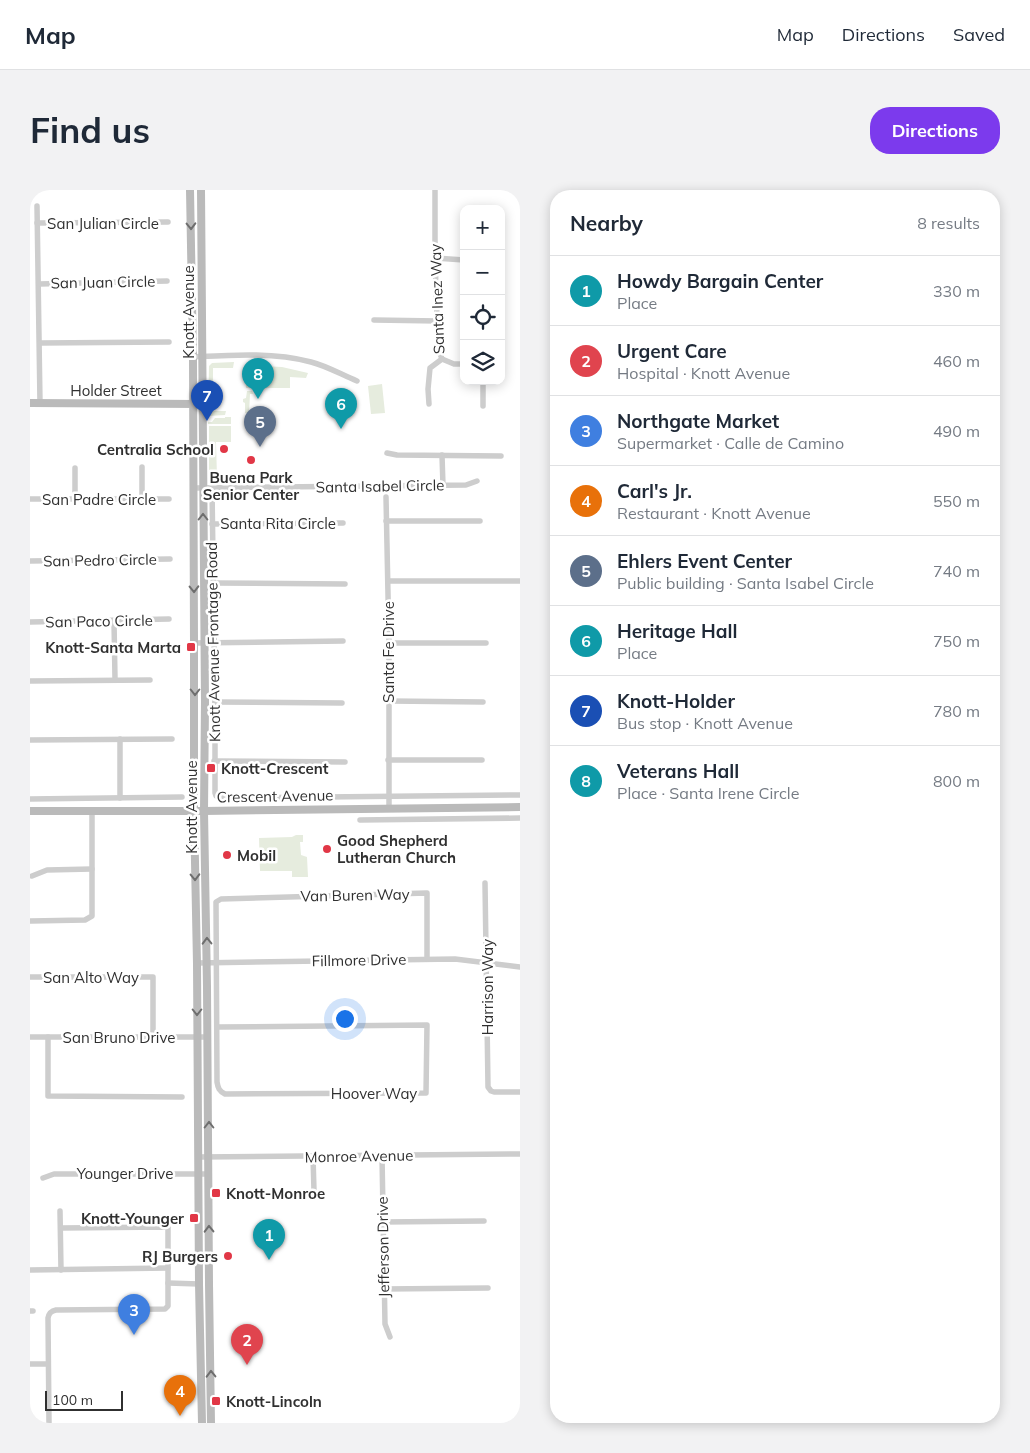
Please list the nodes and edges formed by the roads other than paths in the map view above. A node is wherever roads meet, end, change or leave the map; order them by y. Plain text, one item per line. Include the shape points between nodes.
1 (190, 190) edge
2 (201, 190) edge
3 (435, 190) edge
4 (37, 206) dead end
5 (168, 222) dead end
6 (37, 223) junction
7 (435, 258) junction
8 (460, 260) edge
9 (167, 281) dead end
10 (39, 284) junction
11 (374, 320) dead end
12 (438, 321) junction
13 (168, 342) dead end
14 (40, 343) junction
15 (202, 356) junction
16 (193, 357) junction
17 (442, 359) junction
18 (460, 364) edge
19 (357, 382) dead end
20 (483, 385) edge
21 (30, 403) edge
22 (40, 403) junction
23 (193, 404) junction
24 (202, 404) junction
25 (430, 404) dead end
26 (483, 406) dead end
27 (387, 453) dead end
28 (442, 455) junction
29 (502, 456) dead end
30 (142, 467) dead end
31 (75, 468) dead end
32 (477, 481) dead end
33 (443, 486) junction
34 (193, 488) junction
35 (203, 488) junction
36 (212, 488) junction
37 (386, 497) dead end
38 (75, 498) junction
39 (30, 499) edge
40 (142, 499) junction
41 (169, 499) dead end
42 (386, 521) junction
43 (480, 521) dead end
44 (343, 523) dead end
45 (212, 524) junction
46 (170, 559) dead end
47 (30, 561) edge
48 (388, 581) junction
49 (520, 581) edge
50 (213, 583) junction
51 (345, 584) dead end
52 (169, 619) dead end
53 (114, 621) junction
54 (30, 622) edge
55 (343, 641) dead end
56 (214, 642) junction
57 (194, 643) junction
58 (204, 643) junction
59 (389, 643) junction
60 (486, 643) dead end
61 (115, 680) junction
62 (150, 680) dead end
63 (30, 681) edge
64 (389, 701) junction
65 (215, 702) junction
66 (342, 702) dead end
67 (483, 702) dead end
68 (120, 739) junction
69 (172, 739) dead end
70 (30, 740) edge
71 (388, 760) junction
72 (482, 760) dead end
73 (214, 761) junction
74 (345, 762) dead end
75 (520, 795) edge
76 (216, 796) joint
77 (389, 796) junction
78 (182, 797) dead end
79 (120, 798) junction
80 (30, 799) edge
81 (520, 807) edge
82 (389, 808) junction
83 (92, 810) junction
84 (30, 811) edge
85 (194, 811) junction
86 (204, 811) junction
87 (520, 818) edge
88 (360, 820) dead end
89 (92, 869) junction
90 (32, 876) dead end
91 (486, 883) dead end
92 (196, 902) junction
93 (206, 902) junction
94 (31, 921) dead end
95 (427, 959) junction
96 (216, 962) junction
97 (197, 963) junction
98 (207, 963) junction
99 (486, 964) junction
100 (520, 967) edge
101 (30, 977) edge
102 (218, 1027) junction
103 (30, 1037) edge
104 (48, 1037) junction
105 (152, 1037) junction
106 (198, 1037) junction
107 (208, 1037) junction
108 (520, 1092) edge
109 (182, 1097) dead end
110 (520, 1154) edge
111 (313, 1156) junction
112 (382, 1156) junction
113 (198, 1157) junction
114 (208, 1157) junction
115 (198, 1173) junction
116 (208, 1174) junction
117 (43, 1178) dead end
118 (314, 1191) dead end
119 (60, 1211) dead end
120 (484, 1221) dead end
121 (383, 1222) junction
122 (61, 1228) junction
123 (168, 1268) junction
124 (30, 1270) edge
125 (61, 1270) junction
126 (168, 1283) junction
127 (199, 1284) junction
128 (209, 1284) junction
129 (488, 1288) dead end
130 (384, 1289) junction
131 (390, 1337) dead end
132 (30, 1364) edge
133 (48, 1364) junction
134 (49, 1423) edge
135 (202, 1423) edge
136 (211, 1423) edge

1 -> 16 main road, Knott Avenue
2 - 15 main road, Knott Avenue
3 - 7 street, Santa Inez Way
4 - 6 street
5 - 6 street, San Julian Circle
6 - 10 street
7 - 8 street
7 - 12 street, Santa Inez Way
9 - 10 street, San Juan Circle
10 - 14 street
11 - 12 street
12 - 17 street, Santa Inez Way via 438,348
13 - 14 street
14 - 22 street
15 - 16 street
15 - 19 street via 291,358 317,364
15 - 24 main road, Knott Avenue
16 - 23 main road, Knott Avenue
17 - 18 street
17 - 25 street, Santa Inez Way via 430,368
20 - 26 street
21 - 22 main road, Holder Street
22 - 23 main road, Holder Street
23 - 24 main road, Holder Street
23 - 34 main road, Knott Avenue
24 - 35 main road, Knott Avenue
27 - 28 street
28 - 29 street
28 - 33 street
30 - 40 street
31 - 38 street
32 - 33 street, Santa Isabel Circle via 466,486
33 - 36 street, Santa Isabel Circle
34 - 35 street, Santa Isabel Circle
34 -> 57 main road, Knott Avenue
35 - 36 street, Santa Isabel Circle
58 -> 35 main road, Knott Avenue
36 - 45 street, Knott Avenue Frontage Road
37 - 42 street, Santa Fe Drive
38 - 39 street, San Padre Circle
38 - 40 street, San Padre Circle
40 - 41 street, San Padre Circle
42 - 43 street
42 - 48 street, Santa Fe Drive
44 - 45 street, Santa Rita Circle
45 - 50 street, Knott Avenue Frontage Road
46 - 47 street, San Pedro Circle
48 - 49 street
48 - 59 street, Santa Fe Drive
50 - 51 street
50 - 56 street, Knott Avenue Frontage Road
52 - 53 street, San Paco Circle
53 - 54 street, San Paco Circle
53 - 61 street
55 - 56 street
56 - 58 street
56 - 65 street, Knott Avenue Frontage Road
57 - 58 street
57 -> 85 main road, Knott Avenue
58 - 86 main road, Knott Avenue
59 - 60 street
59 - 64 street, Santa Fe Drive
61 - 62 street
61 - 63 street
64 - 67 street
64 - 71 street, Santa Fe Drive
65 - 66 street
65 - 73 street, Knott Avenue Frontage Road
68 - 69 street
68 - 70 street
68 - 79 street
71 - 72 street
71 - 77 street, Santa Fe Drive
73 - 74 street
73 - 76 street, Knott Avenue Frontage Road
75 - 77 street, Crescent Avenue
76 - 77 street, Crescent Avenue
77 - 82 street, Santa Fe Drive
78 - 79 street
79 - 80 street
81 - 82 main road, Crescent Avenue
82 - 86 main road, Crescent Avenue
83 - 84 main road, Crescent Avenue
83 - 85 main road, Crescent Avenue
83 - 89 street
85 - 86 main road, Crescent Avenue
85 -> 92 main road, Knott Avenue
86 - 93 main road, Knott Avenue
87 - 88 street
89 - 90 street via 47,870
89 - 94 street via 92,916 85,920
91 - 99 street, Harrison Way
92 - 93 main road
92 - 97 main road, Knott Avenue
98 -> 93 main road, Knott Avenue
95 - 96 street, Fillmore Drive
95 - 96 street, Van Buren Way via 427,893 221,898 216,902
95 - 99 street, Fillmore Drive
96 - 98 street, Fillmore Drive
96 - 102 street
97 - 98 street, Fillmore Drive
97 -> 106 main road, Knott Avenue
98 - 107 main road, Knott Avenue
99 - 100 street, Fillmore Drive
99 - 108 street, Harrison Way via 487,1084 490,1092
101 - 105 street, San Alto Way via 153,976
102 - 102 street, Hoover Way via 427,1025 426,1093 225,1094 218,1089 217,1082
103 - 104 street, San Bruno Drive
104 - 105 street, San Bruno Drive
104 - 109 street via 48,1096
105 - 106 street, San Bruno Drive
106 - 107 street, San Bruno Drive
106 - 113 main road, Knott Avenue
114 -> 107 main road, Knott Avenue
110 - 112 street, Monroe Avenue
111 - 112 street, Monroe Avenue
111 - 114 street, Monroe Avenue
111 - 118 street
112 - 121 street, Jefferson Drive
113 - 114 street, Monroe Avenue
113 - 115 main road, Knott Avenue
114 - 116 main road, Knott Avenue
115 - 116 street, Younger Drive
115 - 117 street, Younger Drive via 54,1174
115 - 127 main road, Knott Avenue
128 -> 116 main road, Knott Avenue
119 - 122 street
120 - 121 street
121 - 130 street, Jefferson Drive
122 - 123 street via 168,1227
122 - 125 street
123 - 125 street
123 - 126 street
124 - 125 street
126 - 127 street
126 - 133 street via 167,1308 52,1311 48,1318
127 - 128 main road
127 - 135 main road, Knott Avenue
136 -> 128 main road, Knott Avenue
129 - 130 street
130 - 131 street, Jefferson Drive via 384,1324
132 - 133 street
133 - 134 street

